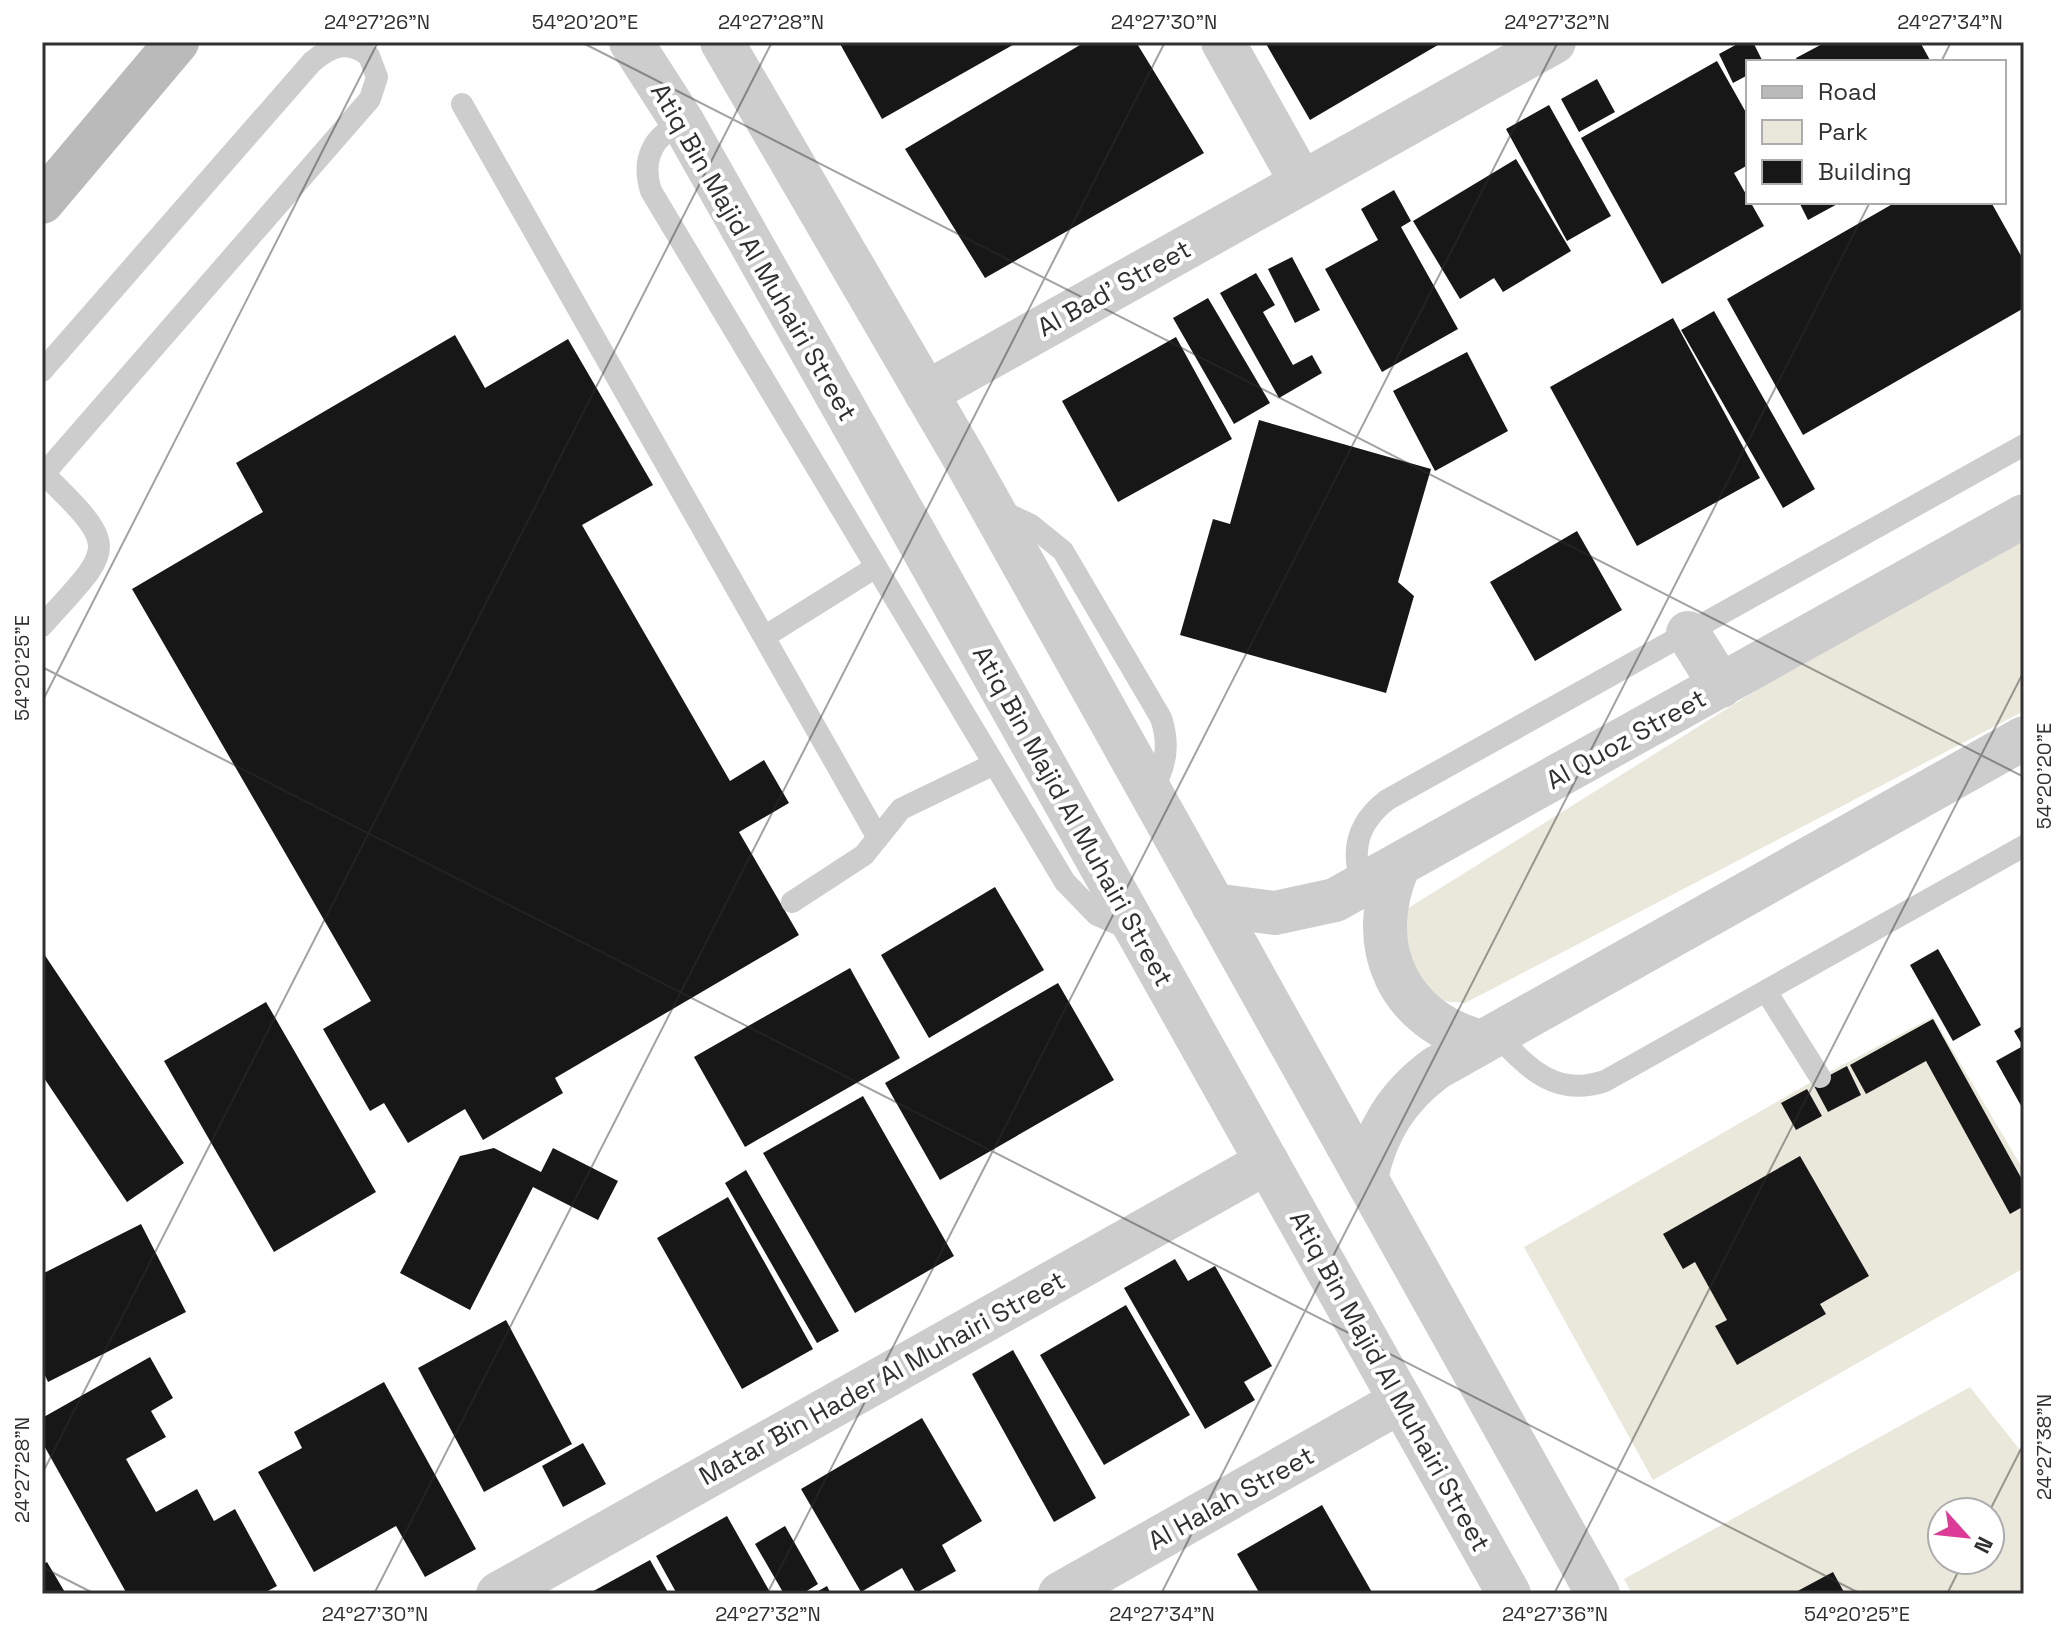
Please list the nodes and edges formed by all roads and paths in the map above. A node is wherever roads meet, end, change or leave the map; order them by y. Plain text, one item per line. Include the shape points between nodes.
1 (138, 42) edge
2 (177, 42) edge
3 (631, 42) edge
4 (722, 42) edge
5 (1223, 42) edge
6 (1554, 42) edge
7 (462, 104) dead end
8 (111, 119) junction
9 (683, 123) junction
10 (1302, 183) junction
11 (42, 202) edge
12 (42, 371) edge
13 (926, 393) junction
14 (2024, 445) edge
15 (43, 475) edge
16 (2024, 516) edge
17 (876, 567) junction
18 (42, 626) edge
19 (1688, 633) junction
20 (764, 637) junction
21 (1721, 686) junction
22 (2024, 738) edge
23 (994, 764) junction
24 (878, 838) junction
25 (2024, 846) edge
26 (1380, 877) junction
27 (792, 902) dead end
28 (1213, 905) junction
29 (1139, 933) junction
30 (1766, 991) junction
31 (1489, 1038) junction
32 (1820, 1077) dead end
33 (1267, 1162) junction
34 (1366, 1178) junction
35 (1401, 1401) junction
36 (1584, 1586) edge
37 (498, 1594) edge
38 (1060, 1594) edge
39 (1509, 1594) edge

1 - 8 main road
2 - 8 main road
3 - 9 street, Atiq Bin Majid Al Muhairi Street
4 - 13 street
5 - 10 street
6 - 10 street, Al Bad' Street
7 - 20 lane
8 - 11 main road
9 - 17 lane via 659,137 651,149 646,177 651,191
9 - 29 street, Atiq Bin Majid Al Muhairi Street
10 - 13 street, Al Bad' Street
12 - 15 lane via 312,62 333,47 346,45 369,56 377,77 370,99
13 - 28 street
14 - 19 lane
15 - 18 lane via 93,524 100,547 91,570
16 - 21 street, Al Quoz Street
17 - 20 lane
17 - 23 lane
19 - 21 street
19 - 26 lane via 1374,810 1358,839 1357,871
20 - 24 lane
21 - 26 street, Al Quoz Street
22 - 31 street
23 - 24 lane via 901,809
23 - 29 lane via 1080,900 1117,926
24 - 27 lane via 864,855
25 - 30 lane
26 - 28 street, Al Quoz Street via 1335,900 1275,913
26 - 31 street via 1386,950 1392,970 1415,1005 1449,1031
28 - 34 street
29 - 33 street, Atiq Bin Majid Al Muhairi Street
30 - 31 lane via 1589,1087 1563,1086 1539,1077
30 - 32 lane
31 - 34 street via 1425,1076 1397,1104 1381,1130
33 - 35 street, Atiq Bin Majid Al Muhairi Street
33 - 37 street, Matar Bin Hader Al Muhairi Street
34 - 36 street
35 - 38 street, Al Halah Street
35 - 39 street, Atiq Bin Majid Al Muhairi Street

